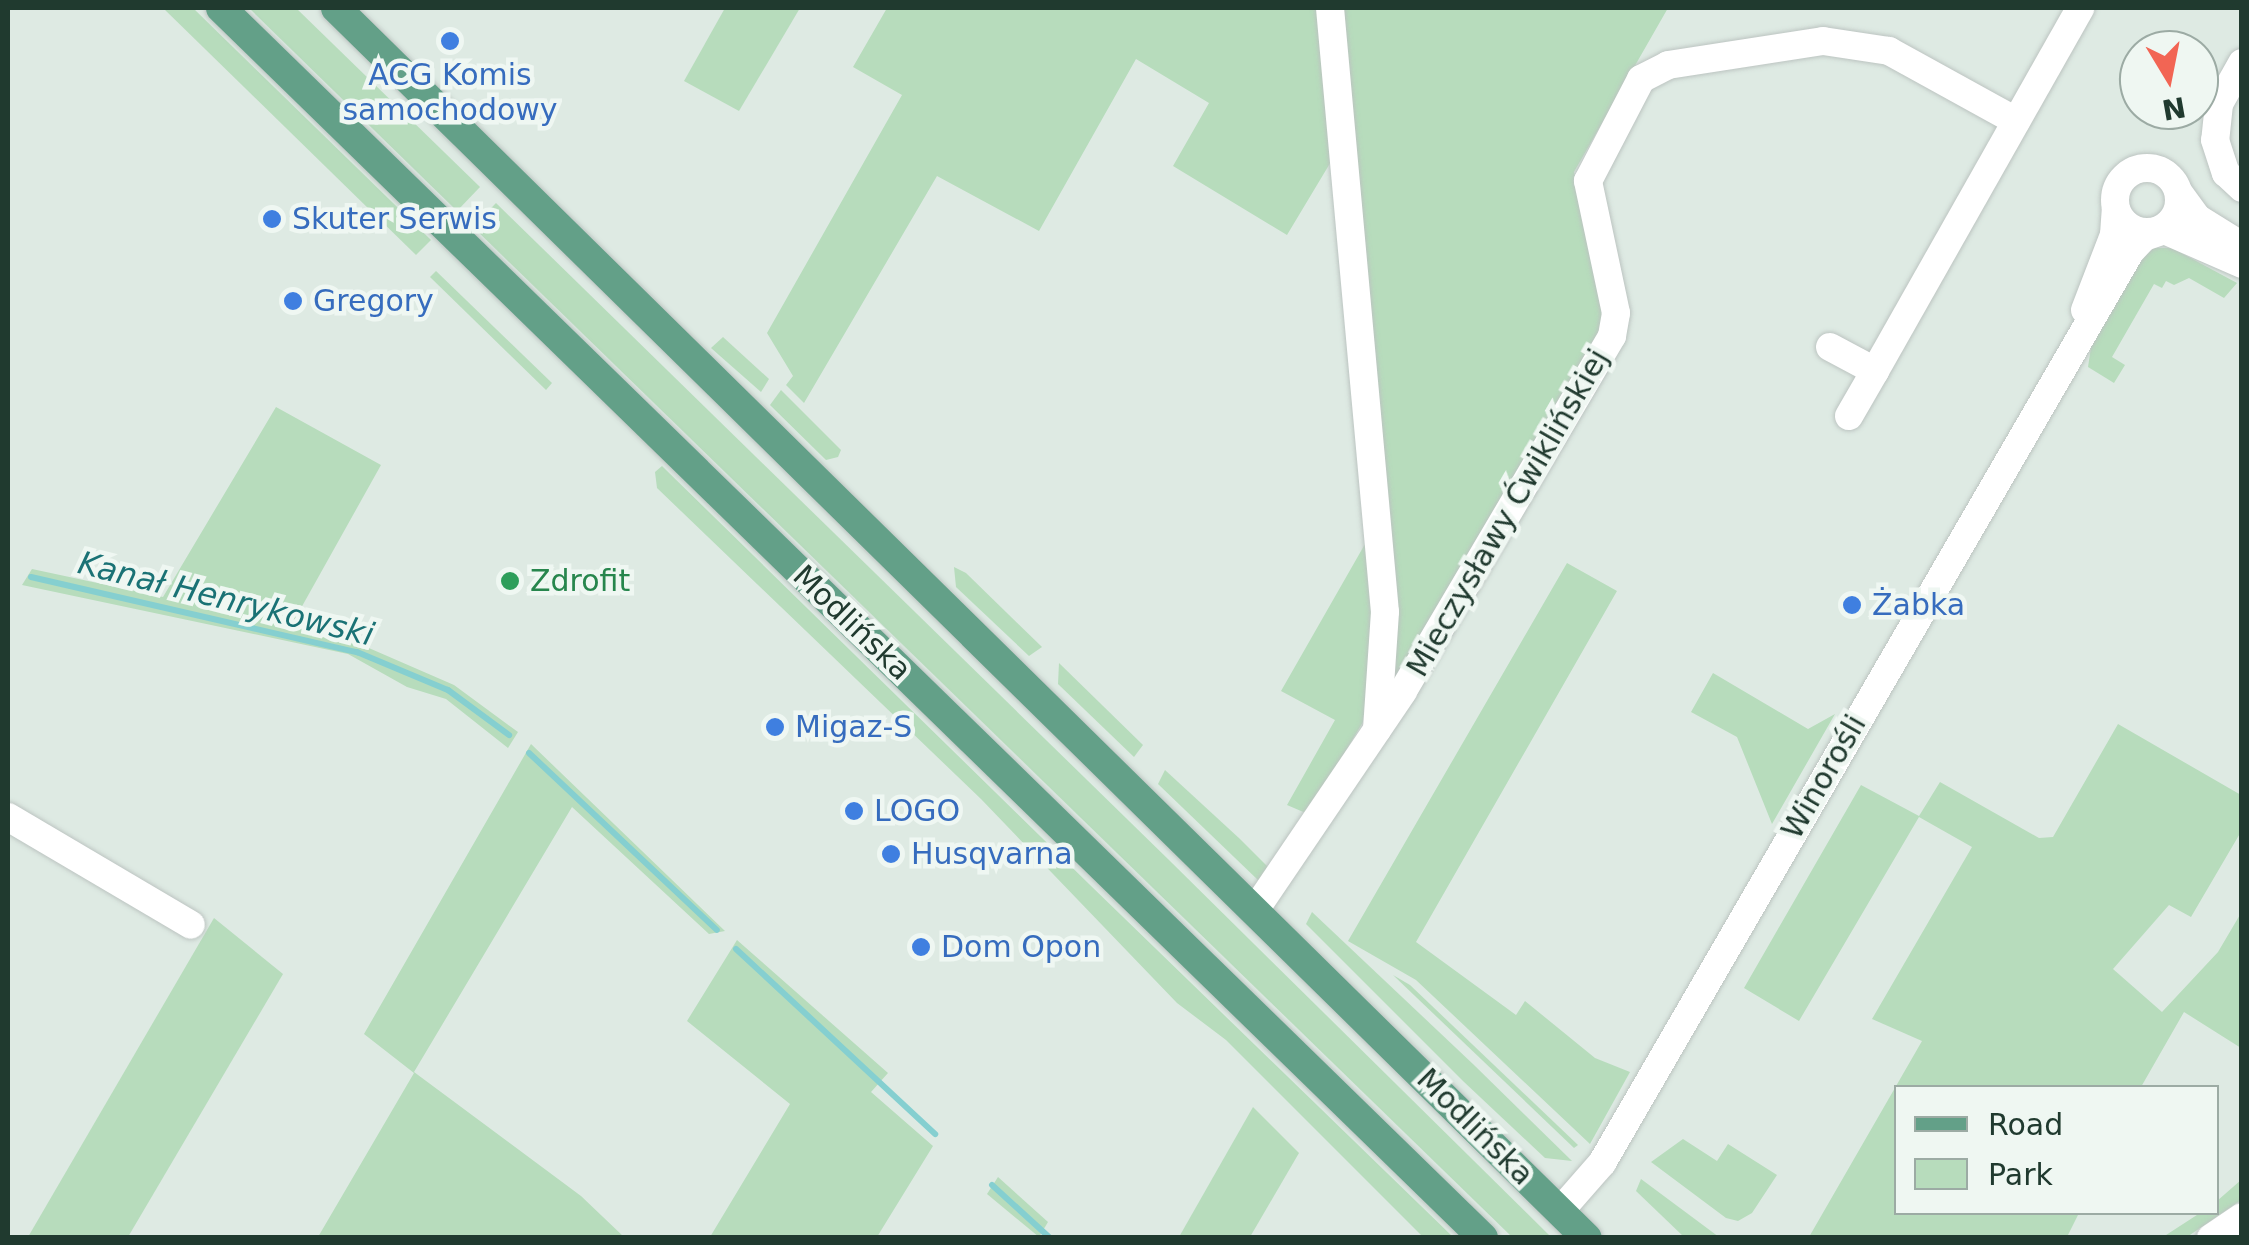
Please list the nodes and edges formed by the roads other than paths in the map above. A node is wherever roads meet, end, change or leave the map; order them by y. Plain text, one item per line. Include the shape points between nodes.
1 (221, 8) edge
2 (336, 8) edge
3 (1330, 8) edge
4 (2080, 8) edge
5 (2242, 63) edge
6 (2016, 122) junction
7 (2242, 188) edge
8 (2179, 193) junction
9 (2116, 209) junction
10 (2154, 232) junction
11 (2242, 246) edge
12 (2242, 264) edge
13 (2077, 335) junction
14 (1830, 347) dead end
15 (1875, 371) junction
16 (1849, 416) dead end
17 (1377, 730) junction
18 (8, 817) edge
19 (1255, 910) junction
20 (190, 925) dead end
21 (1560, 1212) junction
22 (2242, 1217) edge
23 (1483, 1238) edge
24 (1587, 1238) edge
25 (2211, 1238) edge

1 - 23 main road, Modlińska
2 - 19 main road, Modlińska
3 - 17 street, Mieczysławy Ćwiklińskiej via 1385,612
4 - 6 street
5 - 7 street via 2218,104 2215,140 2226,172
6 - 15 street
6 - 17 street, Mieczysławy Ćwiklińskiej via 1874,46 1780,43 1651,70 1588,181 1616,313 1612,336
8 - 9 street via 2166,173 2142,168 2122,180
8 - 10 street via 2175,217
8 - 11 street via 2197,218
9 - 10 street via 2130,228
9 - 13 street, Winorośli via 2114,234
10 - 12 street via 2173,232
10 - 13 street, Winorośli via 2136,244
13 - 21 street, Winorośli via 1602,1163
14 - 15 street
15 - 16 street
17 - 19 street, Mieczysławy Ćwiklińskiej
18 - 20 street
19 - 21 main road, Modlińska
21 - 24 main road, Modlińska
22 - 25 street

